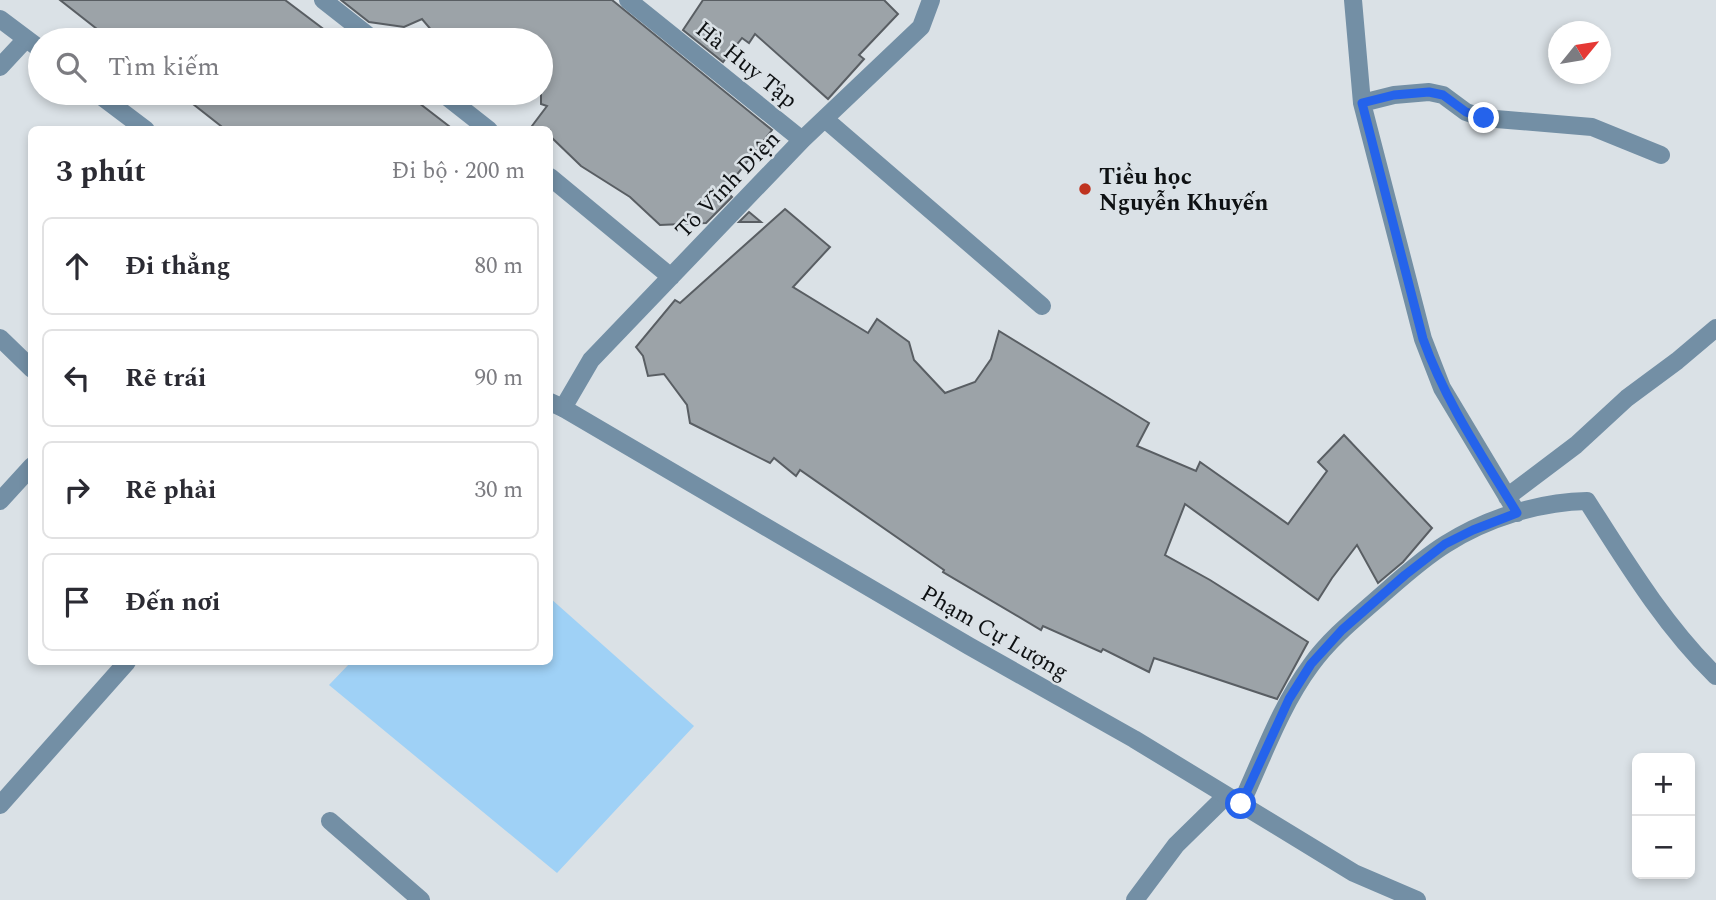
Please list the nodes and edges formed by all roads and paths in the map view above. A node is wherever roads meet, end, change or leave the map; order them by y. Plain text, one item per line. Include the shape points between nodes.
1 (323, 0) edge
2 (628, 0) edge
3 (931, 0) edge
4 (1353, 0) edge
5 (0, 19) edge
6 (359, 28) edge
7 (28, 40) edge
8 (28, 47) edge
9 (0, 67) edge
10 (1362, 103) junction
11 (113, 105) edge
12 (457, 105) edge
13 (825, 120) junction
14 (141, 126) edge
15 (484, 126) edge
16 (802, 141) junction
17 (1661, 155) dead end
18 (553, 179) edge
19 (671, 277) junction
20 (1042, 306) dead end
21 (1716, 328) edge
22 (0, 338) edge
23 (28, 365) edge
24 (556, 405) edge
25 (28, 470) edge
26 (0, 501) edge
27 (1519, 506) junction
28 (125, 665) edge
29 (1716, 676) edge
30 (1234, 800) junction
31 (0, 805) edge
32 (330, 821) dead end
33 (421, 900) edge
34 (1135, 900) edge
35 (1417, 900) edge

1 - 6 street
2 - 16 street, Hà Huy Tập
3 - 13 street, Tô Vĩnh Diện via 921,27
4 - 10 street
5 - 7 street
8 - 9 street
10 - 17 street via 1429,92 1484,118 1592,127
10 - 27 street via 1432,365 1442,388
11 - 14 street
12 - 15 street
13 - 16 street, Tô Vĩnh Diện
13 - 20 street
16 - 19 street, Tô Vĩnh Diện
18 - 19 street
19 - 24 street, Tô Vĩnh Diện via 591,360
21 - 27 street via 1627,398
22 - 23 street
24 - 30 street, Phạm Cự Lượng
25 - 26 street
27 - 29 street via 1587,501 1645,592
27 - 30 street via 1445,544 1342,630 1311,664
28 - 31 street
30 - 34 street via 1176,845
30 - 35 street, Phạm Cự Lượng via 1354,873
32 - 33 street

